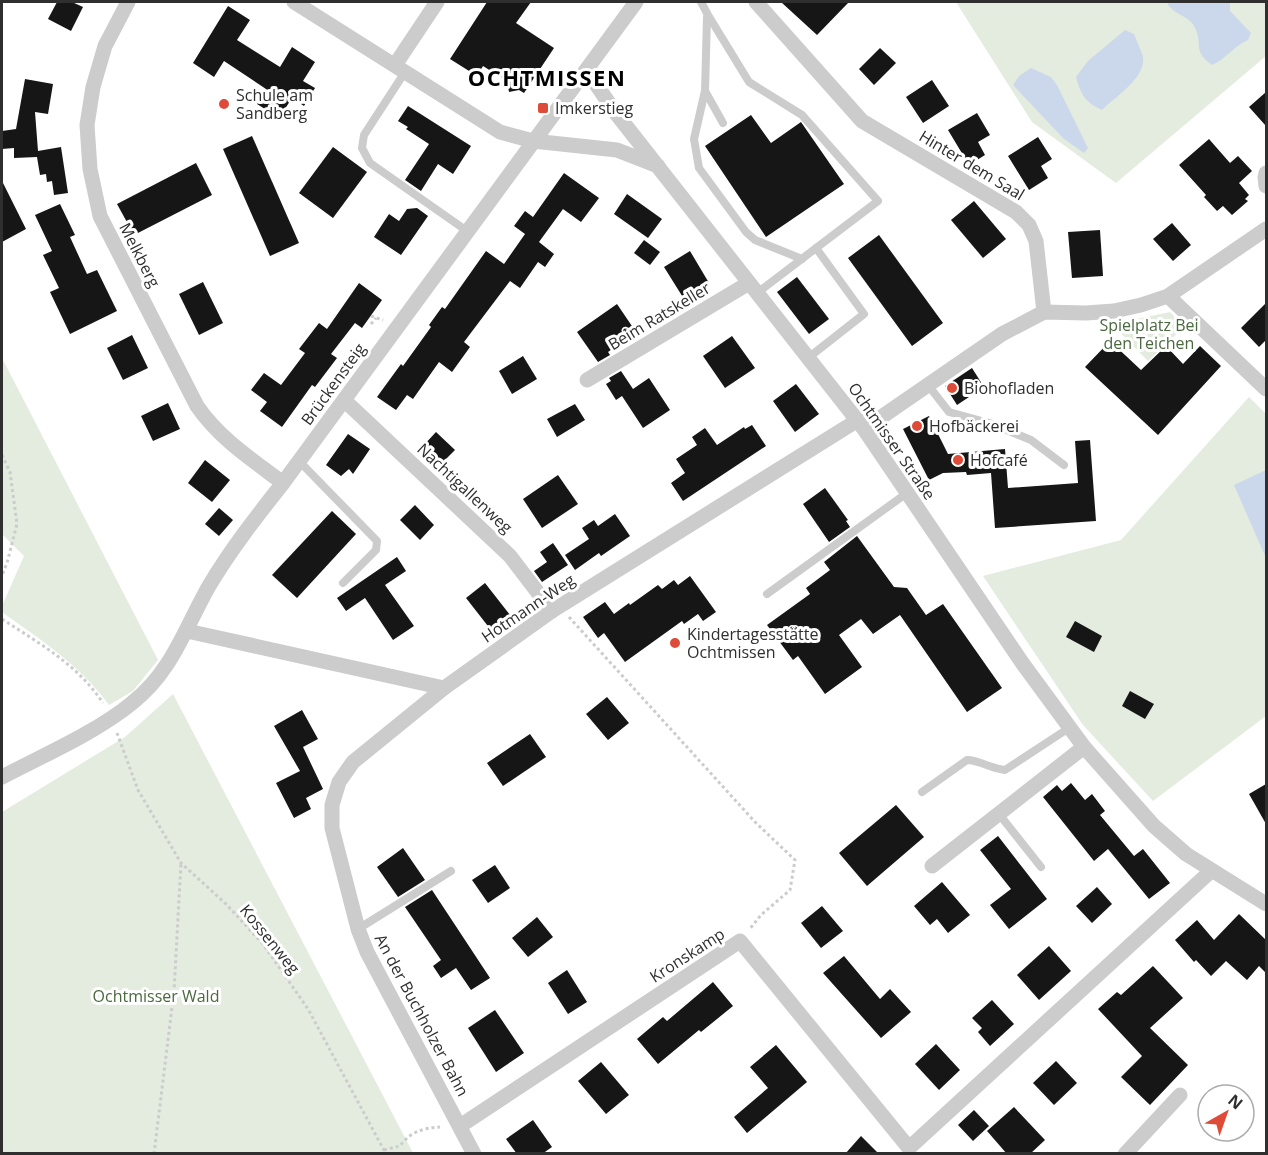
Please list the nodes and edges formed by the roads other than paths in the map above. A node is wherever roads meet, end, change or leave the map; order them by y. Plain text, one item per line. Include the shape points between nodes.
1 (128, 2) edge
2 (294, 2) edge
3 (437, 2) edge
4 (636, 2) edge
5 (701, 2) edge
6 (756, 2) edge
7 (708, 15) junction
8 (400, 69) junction
9 (587, 71) junction
10 (705, 91) junction
11 (723, 123) dead end
12 (533, 141) junction
13 (658, 166) junction
14 (1266, 173) edge
15 (1266, 186) edge
16 (1266, 229) edge
17 (467, 231) junction
18 (816, 248) junction
19 (802, 259) junction
20 (753, 288) junction
21 (1168, 296) junction
22 (1044, 312) junction
23 (808, 358) junction
24 (587, 380) dead end
25 (928, 385) junction
26 (1266, 389) edge
27 (344, 400) junction
28 (861, 424) junction
29 (299, 462) junction
30 (1064, 465) dead end
31 (283, 483) junction
32 (907, 493) junction
33 (343, 582) dead end
34 (767, 594) dead end
35 (557, 609) junction
36 (187, 631) junction
37 (444, 688) junction
38 (1069, 728) junction
39 (1084, 747) junction
40 (2, 777) edge
41 (922, 792) dead end
42 (999, 814) junction
43 (932, 866) dead end
44 (1041, 867) dead end
45 (451, 871) dead end
46 (1210, 871) junction
47 (1264, 898) edge
48 (358, 928) junction
49 (1180, 1095) dead end
50 (460, 1126) junction
51 (911, 1151) edge
52 (474, 1154) edge
53 (1125, 1154) edge

1 - 31 street, Melkberg via 105,46 87,125 90,169 100,216 210,425
2 - 8 street
3 - 8 street
4 - 9 street
5 - 7 lane
6 - 22 street, Hinter dem Saal via 862,120 1016,212 1029,225 1036,241
7 - 10 lane
7 - 18 lane via 749,82 802,115 878,201
8 - 12 street via 500,132
8 - 17 lane via 364,135 362,148 370,163
9 - 12 street, Brückensteig
9 - 13 street, Ochtmisser Straße
10 - 11 lane
10 - 19 lane via 694,139 699,168 755,240
12 - 13 street via 617,150
12 - 17 street, Brückensteig
13 - 20 street, Ochtmisser Straße
14 - 15 street
16 - 21 street
17 - 27 street, Brückensteig
18 - 19 lane
18 - 23 lane via 864,314
19 - 20 lane
20 - 23 street, Ochtmisser Straße
20 - 24 street, Beim Ratskeller
21 - 22 street via 1114,311
21 - 26 street
22 - 25 street via 1002,334
23 - 28 street, Ochtmisser Straße
25 - 28 street
25 - 30 lane via 949,412 1031,441
27 - 29 street, Brückensteig
27 - 35 street, Nachtigallenweg via 510,556
28 - 32 street, Ochtmisser Straße
28 - 35 street, Hotmann-Weg
29 - 31 street, Brückensteig
29 - 33 lane via 377,542 376,550
31 - 36 street, Brückensteig via 232,549
32 - 34 lane
32 - 38 street, Ochtmisser Straße
35 - 37 street, Hotmann-Weg
36 - 37 street
36 - 40 street, Brückensteig via 156,680 133,703
37 - 48 street, An der Buchholzer Bahn via 353,762 339,782 332,806 332,828
38 - 39 street, Ochtmisser Straße
38 - 41 lane via 1005,770 967,760
39 - 42 street
39 - 46 street, Ochtmisser Straße via 1154,826
42 - 43 street
42 - 44 lane
45 - 48 lane
46 - 47 street, Ochtmisser Straße
46 - 51 street, Kronskamp
48 - 50 street, An der Buchholzer Bahn
49 - 53 street
50 - 51 street, Kronskamp via 740,941
50 - 52 street, An der Buchholzer Bahn

